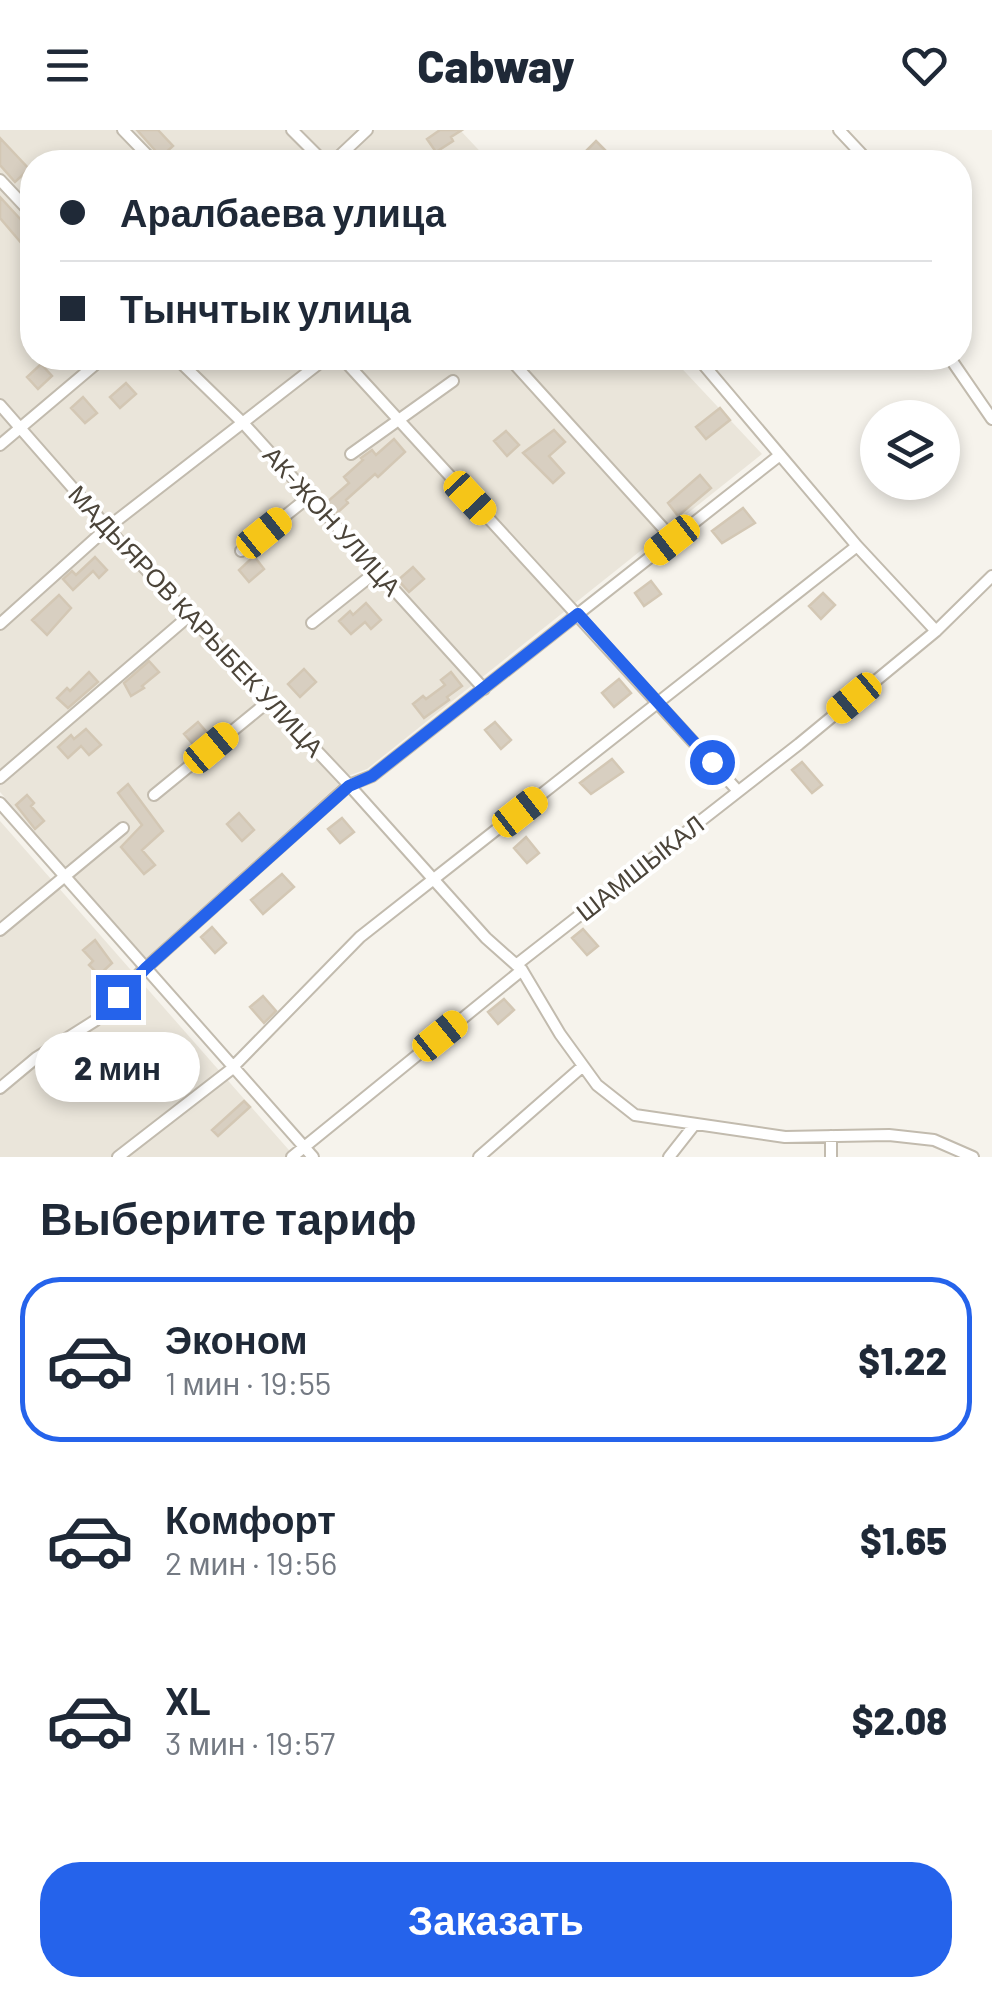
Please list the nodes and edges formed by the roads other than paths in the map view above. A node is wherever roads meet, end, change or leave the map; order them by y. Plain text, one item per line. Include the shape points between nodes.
1 (123, 130) edge
2 (292, 130) edge
3 (367, 130) edge
4 (839, 130) edge
5 (142, 150) edge
6 (312, 150) edge
7 (346, 150) edge
8 (858, 150) edge
9 (0, 180) edge
10 (20, 201) edge
11 (89, 370) edge
12 (188, 370) edge
13 (311, 370) edge
14 (353, 370) edge
15 (524, 370) edge
16 (708, 370) edge
17 (958, 370) edge
18 (452, 381) dead end
19 (0, 405) edge
20 (399, 418) junction
21 (992, 418) edge
22 (244, 424) junction
23 (20, 428) junction
24 (0, 445) edge
25 (351, 454) dead end
26 (780, 455) junction
27 (310, 496) junction
28 (107, 528) junction
29 (672, 540) junction
30 (857, 546) junction
31 (241, 552) dead end
32 (377, 571) junction
33 (992, 576) edge
34 (578, 614) junction
35 (189, 616) junction
36 (312, 623) dead end
37 (0, 624) edge
38 (936, 630) junction
39 (484, 688) junction
40 (269, 701) junction
41 (659, 703) junction
42 (0, 778) edge
43 (349, 786) junction
44 (738, 791) junction
45 (154, 795) dead end
46 (0, 803) edge
47 (122, 828) dead end
48 (65, 876) junction
49 (435, 879) junction
50 (0, 930) edge
51 (519, 967) junction
52 (146, 968) junction
53 (233, 1066) junction
54 (583, 1066) junction
55 (0, 1088) edge
56 (695, 1124) junction
57 (830, 1136) junction
58 (304, 1147) junction
59 (118, 1157) edge
60 (292, 1157) edge
61 (313, 1157) edge
62 (480, 1157) edge
63 (669, 1157) edge
64 (830, 1157) edge
65 (974, 1157) edge

1 - 5 street
2 - 6 street
3 - 7 street
4 - 8 street
9 - 10 street
11 - 23 street
12 - 22 street, АК-ЖОН УЛИЦА
13 - 22 street
14 - 20 street
15 - 29 street
16 - 26 street
17 - 21 street
18 - 20 street
19 - 23 street, МАДЫЯРОВ КАРЫБЕК УЛИЦА
20 - 25 street
20 - 34 street
22 - 27 street, АК-ЖОН УЛИЦА
22 - 28 street
23 - 24 street
23 - 28 street, МАДЫЯРОВ КАРЫБЕК УЛИЦА
26 - 29 street
26 - 30 street
27 - 31 street
27 - 32 street, АК-ЖОН УЛИЦА
28 - 35 street, МАДЫЯРОВ КАРЫБЕК УЛИЦА
28 - 37 street
29 - 34 street
30 - 38 street
30 - 41 street
32 - 36 street
32 - 39 street, АК-ЖОН УЛИЦА
33 - 38 street, ШАМШЫКАЛ
34 - 39 street
34 - 41 street
35 - 40 street, МАДЫЯРОВ КАРЫБЕК УЛИЦА
35 - 42 street
38 - 44 street, ШАМШЫКАЛ
39 - 43 street via 372,776
40 - 43 street, МАДЫЯРОВ КАРЫБЕК УЛИЦА
40 - 45 street
41 - 44 street
41 - 49 street
43 - 49 street, МАДЫЯРОВ КАРЫБЕК УЛИЦА
43 - 52 street
44 - 51 street, ШАМШЫКАЛ
46 - 48 street
47 - 48 street
48 - 50 street
48 - 52 street
49 - 51 street, МАДЫЯРОВ КАРЫБЕК УЛИЦА
49 - 53 street via 360,938
51 - 54 street, МАДЫЯРОВ КАРЫБЕК УЛИЦА
51 - 58 street, ШАМШЫКАЛ
52 - 53 street
52 - 55 street via 96,1020
53 - 58 street
53 - 59 street
54 - 56 street, МАДЫЯРОВ КАРЫБЕК УЛИЦА via 635,1115
54 - 62 street
56 - 57 street, МАДЫЯРОВ КАРЫБЕК УЛИЦА
56 - 63 street
57 - 64 street
57 - 65 street, МАДЫЯРОВ КАРЫБЕК УЛИЦА via 934,1140
58 - 60 street, ШАМШЫКАЛ
58 - 61 street

